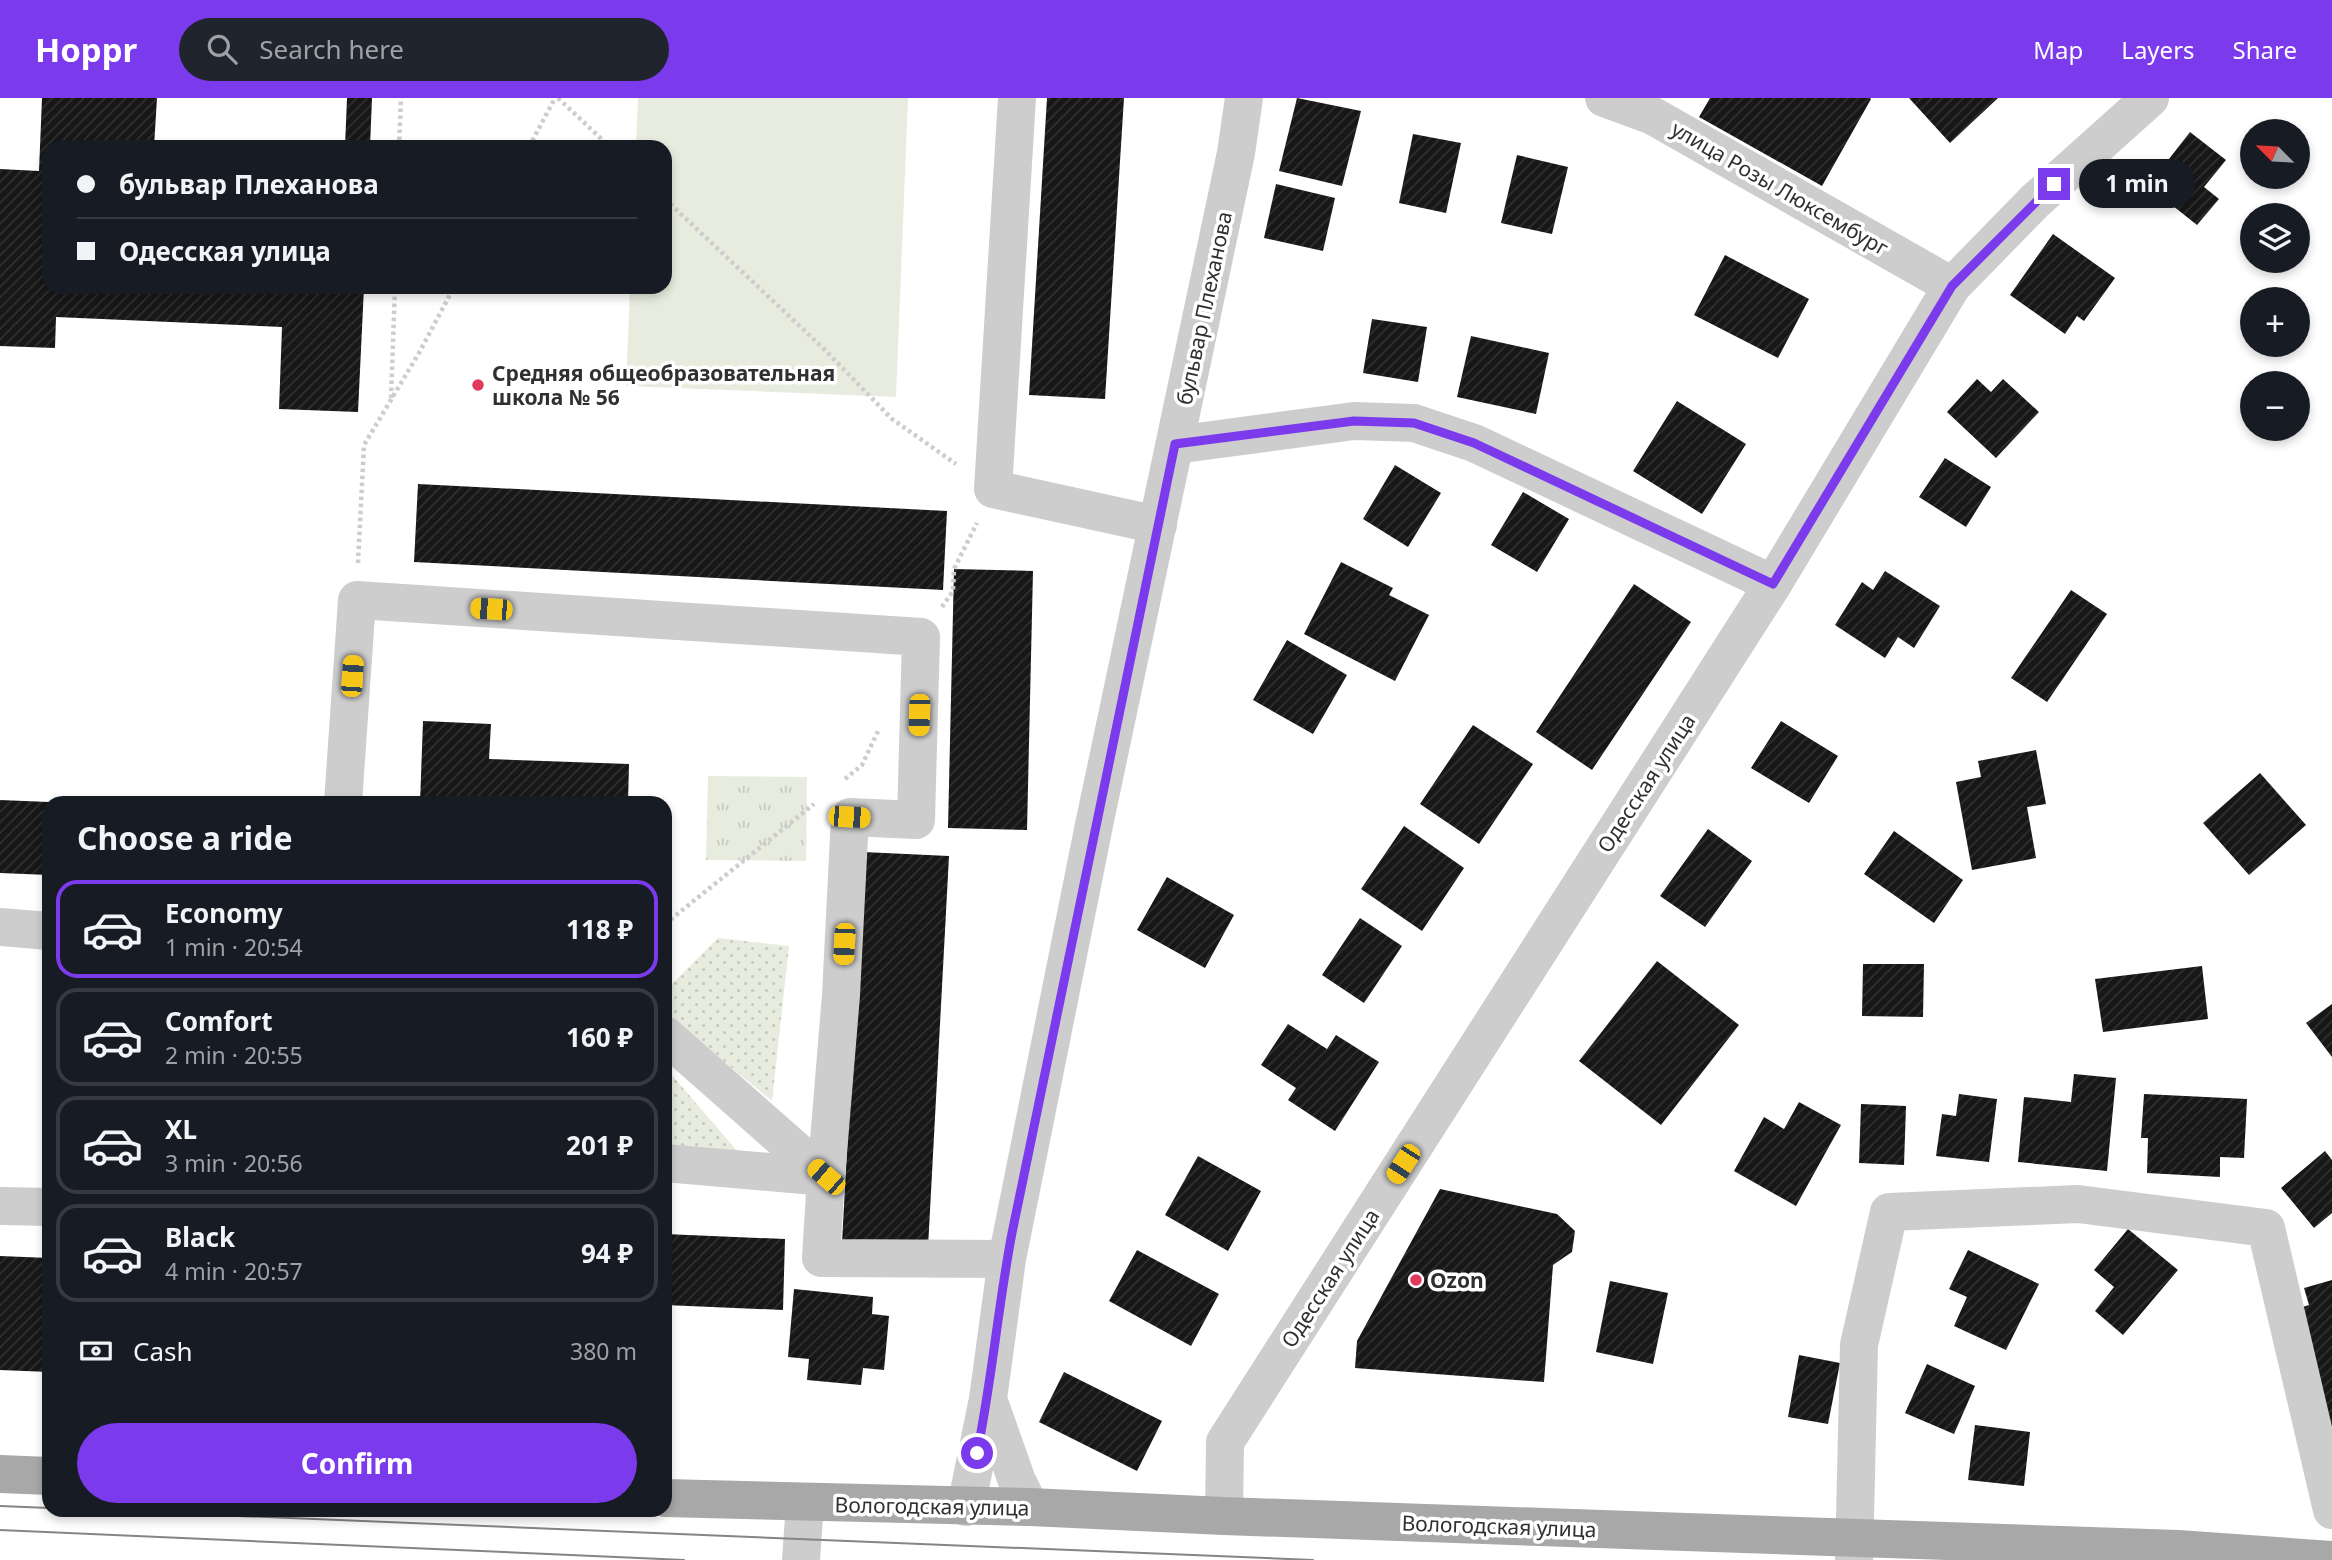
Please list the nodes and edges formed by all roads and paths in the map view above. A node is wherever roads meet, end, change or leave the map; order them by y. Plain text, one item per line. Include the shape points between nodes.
1 (401, 98) edge
2 (557, 98) edge
3 (1017, 98) edge
4 (1244, 98) edge
5 (1604, 98) edge
6 (2150, 98) edge
7 (1659, 107) edge
8 (400, 140) edge
9 (533, 140) edge
10 (602, 140) edge
11 (672, 206) edge
12 (1952, 286) junction
13 (395, 294) edge
14 (450, 294) edge
15 (391, 400) junction
16 (1175, 444) junction
17 (993, 489) junction
18 (1158, 525) junction
19 (1773, 584) junction
20 (356, 600) junction
21 (920, 637) junction
22 (884, 718) dead end
23 (842, 781) dead end
24 (343, 796) edge
25 (821, 798) dead end
26 (672, 918) edge
27 (0, 927) edge
28 (42, 930) edge
29 (672, 1041) edge
30 (672, 1164) edge
31 (826, 1177) junction
32 (0, 1206) edge
33 (42, 1207) edge
34 (1007, 1259) junction
35 (988, 1399) junction
36 (0, 1474) edge
37 (42, 1476) edge
38 (672, 1498) edge
39 (805, 1503) junction
40 (966, 1507) junction
41 (1030, 1507) junction
42 (2332, 1510) edge
43 (1224, 1516) junction
44 (1854, 1549) edge
45 (2178, 1555) edge
46 (802, 1560) edge
47 (2332, 1560) edge

1 - 8 path
2 - 9 path
2 - 10 path
3 - 17 street
4 - 16 street, бульвар Плеханова
5 - 7 street, улица Розы Люксембург
6 - 12 street, Одесская улица via 2035,201
7 - 12 street, улица Розы Люксембург
11 - 17 path via 892,419
12 - 19 street, Одесская улица
13 - 15 path
14 - 15 path
15 - 20 path via 364,445
16 - 18 street, бульвар Плеханова
16 - 19 street via 1354,421 1414,423 1474,443
17 - 18 street
17 - 21 path via 954,569 953,591
18 - 34 street, бульвар Плеханова
19 - 43 street, Одесская улица via 1225,1443
20 - 21 street
20 - 24 street
21 - 31 street via 916,820 849,817
22 - 23 path via 862,765
25 - 26 path
27 - 28 street
29 - 31 street
30 - 31 street
31 - 34 street via 821,1258
32 - 33 street
34 - 35 street, бульвар Плеханова
35 - 40 street, бульвар Плеханова
35 - 41 street
36 - 37 main road
38 - 39 main road, Вологодская улица
39 - 40 main road, Вологодская улица
39 - 46 street
40 - 41 main road, Вологодская улица
41 - 43 main road, Вологодская улица
42 - 44 street via 2266,1228 2078,1204 1889,1212 1859,1345
43 - 44 main road, Вологодская улица
44 - 45 main road, Вологодская улица via 2076,1548
45 - 47 main road, Вологодская улица

